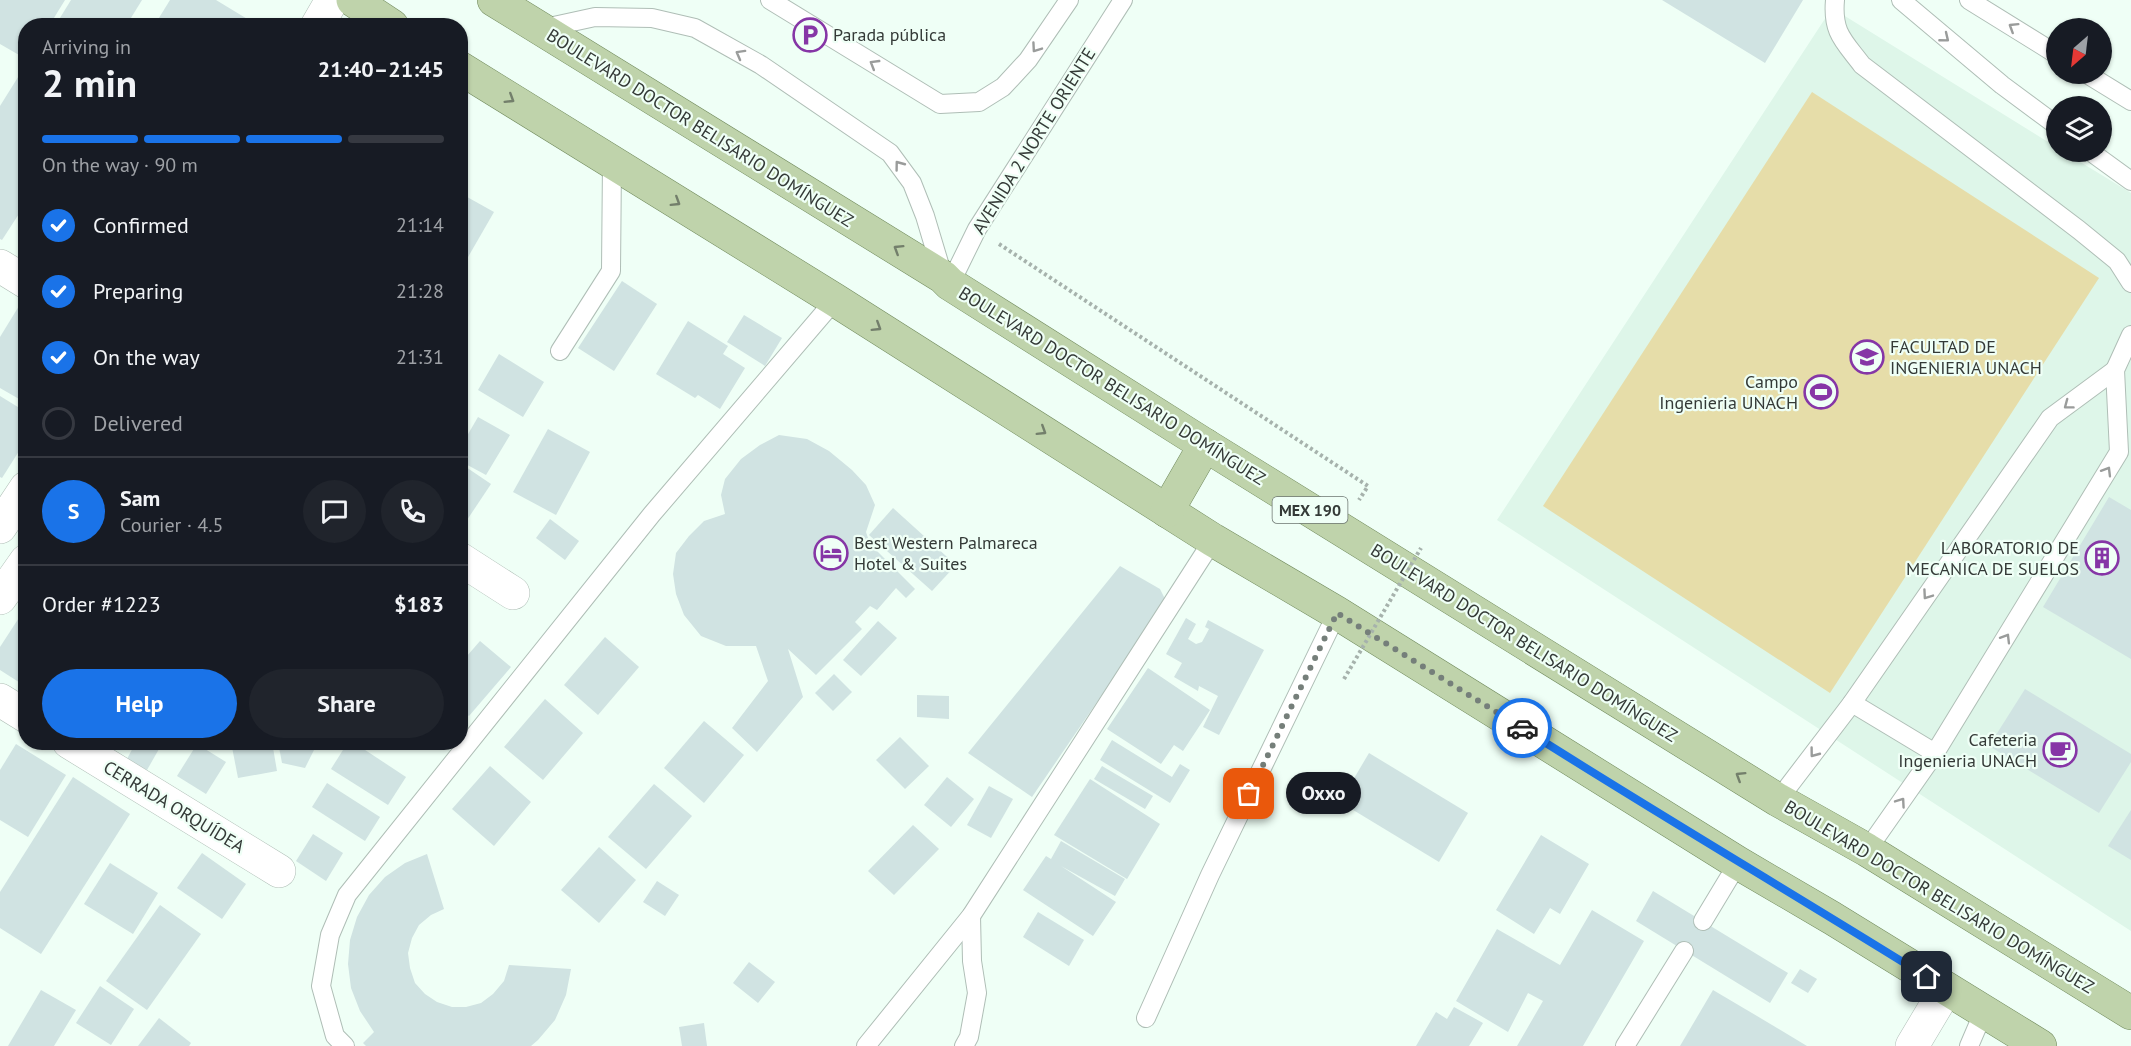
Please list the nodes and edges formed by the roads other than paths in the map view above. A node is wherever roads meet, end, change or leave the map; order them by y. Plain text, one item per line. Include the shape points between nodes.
1 (332, 0) edge
2 (770, 0) edge
3 (1069, 0) edge
4 (1123, 0) edge
5 (1835, 0) edge
6 (1901, 0) edge
7 (1969, 0) edge
8 (518, 9) edge
9 (322, 18) edge
10 (2046, 48) edge
11 (468, 73) edge
12 (2105, 84) edge
13 (2131, 100) edge
14 (2046, 118) edge
15 (612, 162) junction
16 (2105, 162) edge
17 (2131, 181) edge
18 (0, 266) edge
19 (18, 277) edge
20 (947, 281) junction
21 (2131, 283) edge
22 (835, 300) junction
23 (2131, 335) edge
24 (560, 351) dead end
25 (2115, 370) junction
26 (1205, 445) junction
27 (18, 500) edge
28 (1167, 511) junction
29 (0, 527) edge
30 (1213, 540) junction
31 (468, 564) edge
32 (18, 572) edge
33 (513, 593) dead end
34 (0, 598) edge
35 (1337, 613) junction
36 (0, 700) edge
37 (1852, 703) junction
38 (18, 711) edge
39 (468, 743) edge
40 (82, 750) edge
41 (462, 750) edge
42 (1935, 753) junction
43 (1778, 800) junction
44 (1867, 850) junction
45 (1737, 863) junction
46 (279, 871) dead end
47 (971, 916) junction
48 (1703, 921) dead end
49 (1684, 951) dead end
50 (1946, 988) junction
51 (1984, 1011) junction
52 (2131, 1013) edge
53 (1146, 1018) dead end
54 (345, 1046) edge
55 (866, 1046) edge
56 (964, 1046) edge
57 (1625, 1046) edge
58 (1912, 1046) edge
59 (1969, 1046) edge
60 (2040, 1046) edge

1 - 9 street
3 -> 2 lane via 1028,60 1003,87 979,102 940,104
4 - 20 lane, AVENIDA 2 NORTE ORIENTE
5 - 21 lane via 1838,33 1862,65 2087,236 2117,261
6 -> 14 lane
10 -> 7 lane
20 -> 8 main road, BOULEVARD DOCTOR BELISARIO DOMÍNGUEZ / MEX 190
20 -> 8 lane via 912,183 890,153 761,65 695,28 652,18
11 -> 15 main road
12 - 13 lane
15 -> 22 main road
15 - 24 lane via 611,271
16 - 17 lane
18 - 19 street
20 - 26 main road, BOULEVARD DOCTOR BELISARIO DOMÍNGUEZ / MEX 190
22 -> 28 main road
22 - 39 lane via 652,514
23 - 25 lane
25 -> 37 lane via 2050,418
42 -> 25 lane via 2119,452
26 - 28 main road
43 -> 26 main road, BOULEVARD DOCTOR BELISARIO DOMÍNGUEZ / MEX 190
27 - 29 street
28 - 30 main road
30 - 35 main road
30 - 47 lane
31 - 33 street
32 - 34 street
35 - 45 main road
35 - 53 lane via 1210,875
36 - 38 street
37 - 42 lane
37 -> 43 lane
40 - 46 street, CERRADA ORQUÍDEA
41 - 54 lane via 346,895 330,935 321,986 335,1036
44 -> 42 lane
43 - 44 main road, BOULEVARD DOCTOR BELISARIO DOMÍNGUEZ / MEX 190
44 - 52 main road, BOULEVARD DOCTOR BELISARIO DOMÍNGUEZ / MEX 190
45 - 48 lane
45 - 50 main road
47 - 55 lane
47 - 56 lane via 977,993
49 - 57 lane
50 - 51 main road
50 - 58 street
51 - 59 lane
51 - 60 main road

